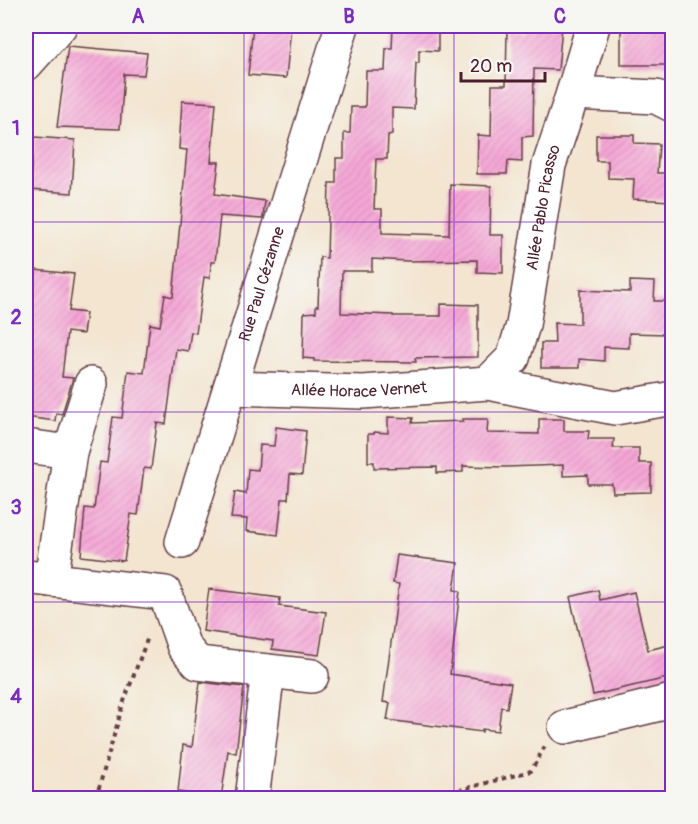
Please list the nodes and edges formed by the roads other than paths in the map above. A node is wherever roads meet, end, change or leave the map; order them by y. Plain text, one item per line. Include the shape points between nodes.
1 (60, 26) edge
2 (342, 26) edge
3 (593, 26) edge
4 (26, 64) edge
5 (573, 93) junction
6 (672, 105) edge
7 (488, 383) junction
8 (91, 384) dead end
9 (230, 388) junction
10 (668, 399) dead end
11 (26, 446) edge
12 (70, 452) junction
13 (182, 542) dead end
14 (38, 578) edge
15 (268, 671) junction
16 (312, 676) dead end
17 (672, 701) edge
18 (565, 727) road end
19 (253, 791) dead end

1 - 4 street
2 - 9 street, Rue Paul Cézanne
3 - 5 street, Allée Pablo Picasso
5 - 6 street via 656,97
5 - 7 street, Allée Pablo Picasso via 549,165 523,325 513,358
7 - 9 street, Allée Horace Vernet via 363,392
7 - 10 street, Allée Horace Vernet via 615,408
8 - 12 street
9 - 13 street, Rue Paul Cézanne
11 - 12 street
12 - 14 street
14 - 15 street via 165,593 184,647 198,663
15 - 16 street
15 - 19 street
17 - 18 street

